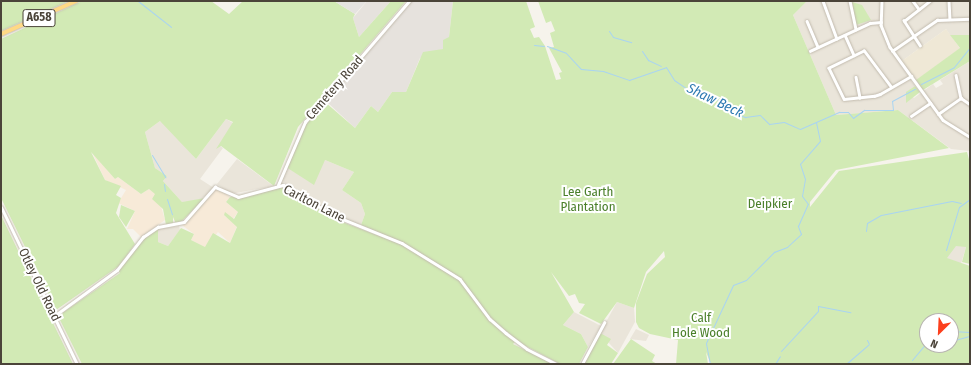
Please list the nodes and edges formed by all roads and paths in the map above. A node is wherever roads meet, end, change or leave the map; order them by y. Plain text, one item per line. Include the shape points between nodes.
1 (76, 1) edge
2 (409, 1) edge
3 (823, 1) edge
4 (850, 1) edge
5 (882, 1) edge
6 (913, 1) edge
7 (930, 1) edge
8 (949, 1) edge
9 (919, 9) junction
10 (950, 18) junction
11 (970, 19) edge
12 (807, 21) dead end
13 (880, 22) junction
14 (856, 29) junction
15 (1, 34) edge
16 (845, 35) junction
17 (913, 36) junction
18 (837, 39) junction
19 (920, 46) dead end
20 (818, 47) junction
21 (810, 51) dead end
22 (892, 52) junction
23 (854, 55) junction
24 (957, 75) dead end
25 (911, 76) junction
26 (856, 77) dead end
27 (891, 87) junction
28 (860, 98) junction
29 (961, 98) junction
30 (930, 103) junction
31 (970, 104) edge
32 (938, 114) junction
33 (911, 116) dead end
34 (970, 137) edge
35 (278, 186) junction
36 (1, 207) edge
37 (54, 316) junction
38 (604, 323) dead end
39 (78, 364) edge
40 (557, 364) edge
41 (582, 364) edge

1 - 15 highway, A658
2 - 35 street, Cemetery Road via 305,122
3 - 18 street
4 - 14 street
5 - 13 street
6 - 9 street
7 - 9 street
8 - 10 street
9 - 17 street via 904,21
10 - 11 street
10 - 17 street via 937,20
12 - 20 street
13 - 14 street
13 - 22 street
14 - 16 street
16 - 18 street
16 - 23 street
17 - 19 street
17 - 22 street
18 - 20 street
20 - 21 street
22 - 25 street
23 - 27 street via 865,52
23 - 28 street via 828,70 841,98
24 - 29 street
25 - 27 street
25 - 30 street
26 - 28 street
27 - 28 street via 874,96
29 - 31 street
29 - 32 street
30 - 32 street
30 - 33 street
32 - 34 street via 954,129
35 - 37 street, Carlton Lane via 238,197 215,187 188,218 180,224 158,227 144,237 118,270
35 - 40 street, Carlton Lane via 283,185 335,216 402,243 432,261 460,280 490,320 526,349
36 - 37 street, Otley Old Road
37 - 39 street, Otley Old Road
38 - 41 street

